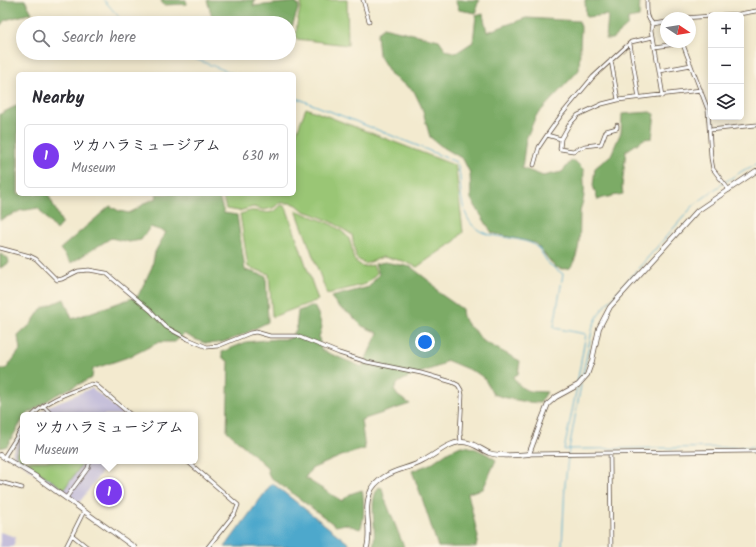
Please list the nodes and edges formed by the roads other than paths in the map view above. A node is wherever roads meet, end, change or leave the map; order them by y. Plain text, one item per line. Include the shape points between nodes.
1 (363, 0) edge
2 (647, 0) edge
3 (756, 11) edge
4 (744, 13) edge
5 (708, 16) edge
6 (696, 17) edge
7 (369, 21) dead end
8 (660, 23) edge
9 (653, 24) junction
10 (653, 38) junction
11 (630, 44) junction
12 (660, 46) edge
13 (655, 47) junction
14 (684, 48) edge
15 (611, 60) junction
16 (691, 65) junction
17 (659, 71) junction
18 (701, 90) junction
19 (663, 96) junction
20 (639, 98) junction
21 (618, 100) junction
22 (617, 125) dead end
23 (756, 125) edge
24 (710, 130) junction
25 (547, 134) junction
26 (562, 139) junction
27 (534, 166) dead end
28 (756, 172) edge
29 (728, 190) junction
30 (0, 248) edge
31 (43, 406) junction
32 (36, 412) edge
33 (49, 412) edge
34 (128, 412) edge
35 (20, 431) edge
36 (461, 442) junction
37 (756, 451) edge
38 (610, 453) junction
39 (529, 454) junction
40 (2, 456) edge
41 (89, 464) edge
42 (191, 464) edge
43 (0, 482) edge
44 (22, 488) dead end
45 (66, 498) junction
46 (84, 511) junction
47 (72, 536) junction
48 (66, 547) edge
49 (86, 547) edge
50 (134, 547) edge
51 (208, 547) edge
52 (367, 547) edge
53 (611, 547) edge

1 - 7 street
2 - 9 street via 648,17
3 - 4 street
5 - 6 street
8 - 9 street
9 - 10 street
10 - 11 street via 633,41
10 - 13 street
11 - 15 street
11 - 20 street
12 - 13 street
13 - 17 street
14 - 16 street
15 - 21 street
15 - 25 street via 576,96
16 - 17 street
16 - 18 street
17 - 19 street
18 - 19 street
18 - 24 street via 708,110
19 - 20 street
20 - 21 street
21 - 26 street via 578,115
22 - 26 street via 617,128 606,131 601,144 585,146 573,152 559,151
23 - 24 street
24 - 29 street via 713,169
25 - 26 street
25 - 27 street via 539,147
28 - 29 street
29 - 39 street via 697,211 610,306 599,328 587,375 578,385 548,404
30 - 36 street via 36,259 57,280 78,271 106,273 166,327 207,347 218,346 256,332 270,336 297,336 367,362 421,372 452,382 458,385 462,395
31 - 32 street
31 - 33 street
31 - 34 street via 91,384 96,385
35 - 40 street
36 - 39 street via 470,443 490,453
36 - 52 street via 446,447 422,462 385,476 373,486 368,504
37 - 38 street
38 - 39 street
38 - 53 street
40 - 45 street
41 - 45 street
42 - 51 street via 238,505 235,513
43 - 44 street
45 - 46 street
46 - 47 street
46 - 50 street
47 - 48 street
47 - 49 street

